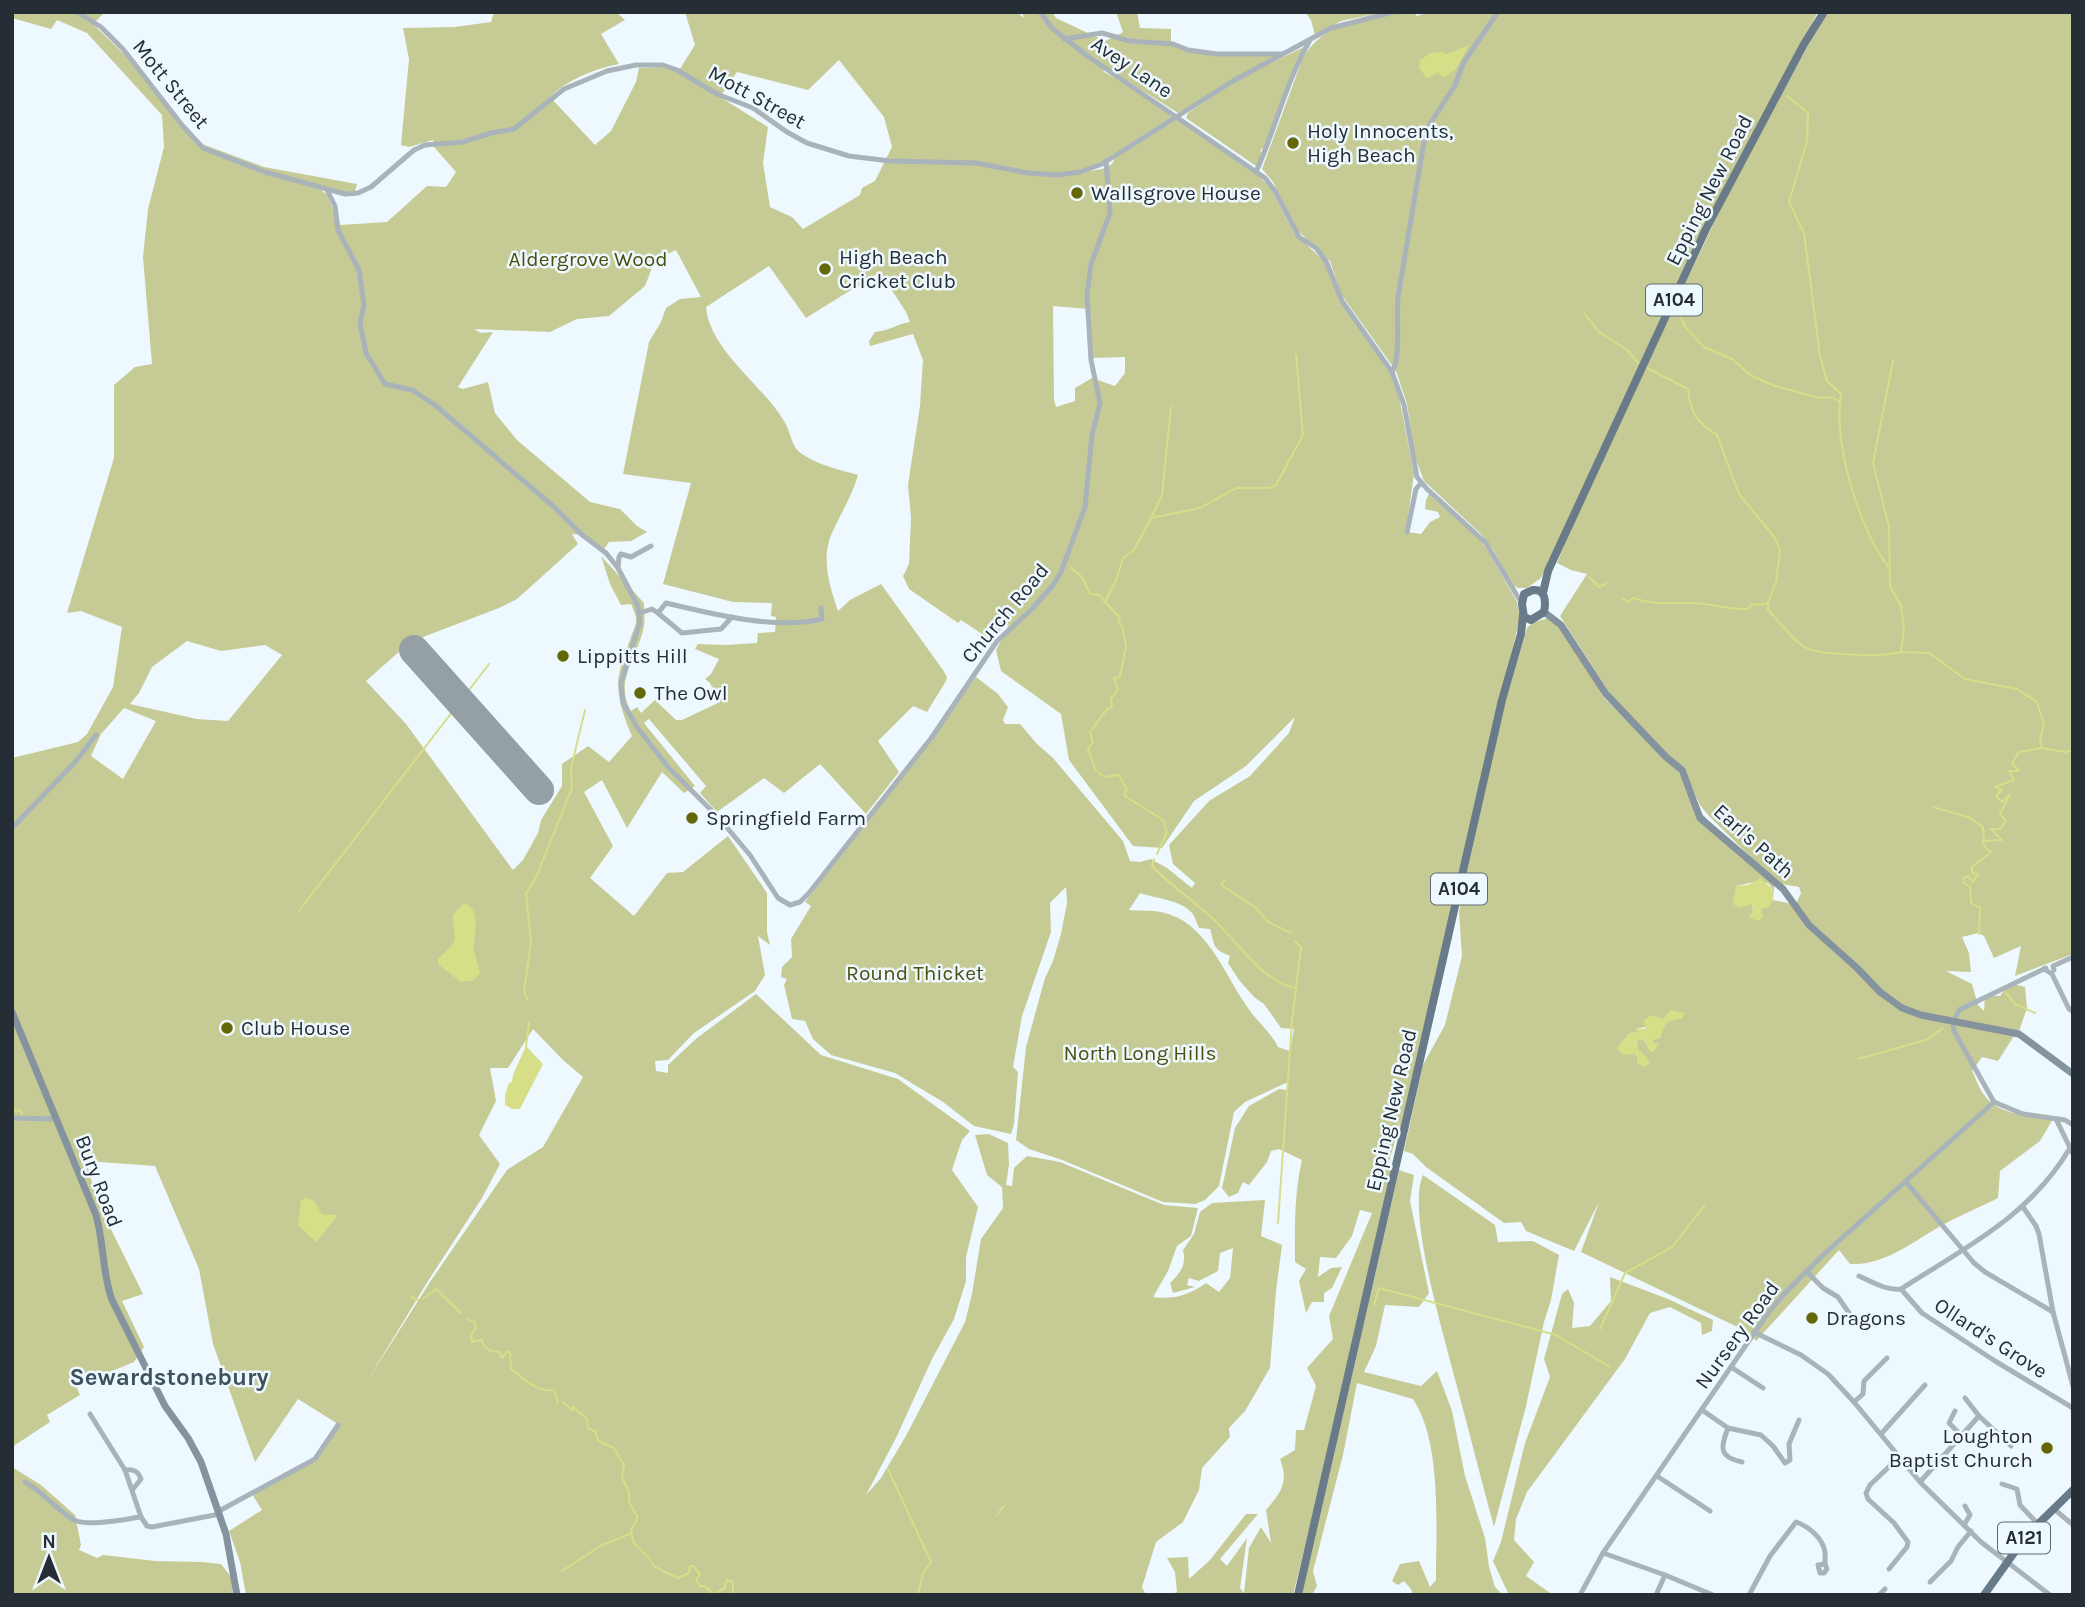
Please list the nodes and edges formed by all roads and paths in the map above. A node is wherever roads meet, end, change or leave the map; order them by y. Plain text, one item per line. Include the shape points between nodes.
1 (77, 12) edge
2 (1040, 12) edge
3 (1393, 12) edge
4 (1498, 12) edge
5 (1824, 12) edge
6 (1064, 39) junction
7 (1309, 42) junction
8 (1283, 54) junction
9 (1178, 117) junction
10 (1107, 161) junction
11 (1256, 172) junction
12 (327, 190) junction
13 (342, 193) junction
14 (334, 204) junction
15 (1392, 372) junction
16 (1421, 483) junction
17 (1407, 532) dead end
18 (651, 546) dead end
19 (618, 568) junction
20 (1545, 578) junction
21 (1514, 592) junction
22 (1529, 592) junction
23 (1543, 593) junction
24 (1521, 604) junction
25 (821, 608) dead end
26 (658, 612) junction
27 (1544, 612) junction
28 (640, 613) junction
29 (1523, 615) junction
30 (732, 617) junction
31 (1531, 620) junction
32 (1521, 634) junction
33 (96, 735) dead end
34 (12, 828) edge
35 (2073, 957) edge
36 (2050, 967) junction
37 (12, 1012) edge
38 (2073, 1012) edge
39 (1953, 1023) junction
40 (2073, 1074) edge
41 (1994, 1102) junction
42 (12, 1118) edge
43 (56, 1119) junction
44 (2056, 1119) junction
45 (2073, 1125) edge
46 (2071, 1151) edge
47 (1906, 1182) junction
48 (2023, 1207) junction
49 (1962, 1250) junction
50 (1806, 1271) junction
51 (1859, 1276) dead end
52 (1901, 1289) junction
53 (2053, 1312) junction
54 (1849, 1313) dead end
55 (1755, 1332) junction
56 (1887, 1358) dead end
57 (1731, 1367) junction
58 (1922, 1386) dead end
59 (2073, 1386) edge
60 (1763, 1388) dead end
61 (1965, 1398) dead end
62 (1854, 1402) junction
63 (2073, 1408) edge
64 (1702, 1410) junction
65 (1955, 1411) dead end
66 (90, 1414) dead end
67 (1979, 1416) junction
68 (1799, 1420) dead end
69 (338, 1425) dead end
70 (1728, 1429) junction
71 (1881, 1434) junction
72 (1962, 1436) junction
73 (1789, 1444) junction
74 (2011, 1446) dead end
75 (1776, 1450) junction
76 (1898, 1458) junction
77 (1742, 1462) dead end
78 (125, 1470) junction
79 (1657, 1476) junction
80 (25, 1482) dead end
81 (1920, 1482) junction
82 (2001, 1484) dead end
83 (133, 1489) junction
84 (2073, 1490) edge
85 (1965, 1506) dead end
86 (2053, 1508) junction
87 (1710, 1511) dead end
88 (219, 1512) junction
89 (142, 1517) junction
90 (2036, 1523) junction
91 (1964, 1525) junction
92 (2073, 1525) edge
93 (1971, 1531) junction
94 (1603, 1553) junction
95 (2008, 1562) junction
96 (1824, 1564) dead end
97 (1889, 1569) dead end
98 (1665, 1575) junction
99 (1930, 1582) dead end
100 (1885, 1589) dead end
101 (237, 1595) edge
102 (1298, 1595) edge
103 (1580, 1595) edge
104 (1656, 1595) edge
105 (1713, 1595) edge
106 (1749, 1595) edge
107 (1879, 1595) edge
108 (1984, 1595) edge
109 (2050, 1595) edge

1 - 12 street, Mott Street via 124,49 203,148
2 - 6 street, Avey Lane
3 - 7 street, Mott Street via 1346,22
4 - 15 street via 1426,130 1397,306
5 - 20 main road, Epping New Road / A104 via 1706,229
6 - 8 street via 1102,33 1217,54
6 - 9 street, Avey Lane
7 - 8 street, Mott Street
7 - 11 street
8 - 9 street, Mott Street
9 - 10 street, Mott Street
9 - 11 street, Avey Lane
10 - 13 street, Mott Street via 1057,175 976,163 849,156 807,144 753,108 717,94 677,70 636,65 564,89 514,129 463,142 425,145 371,187
10 - 28 street, Church Road via 1110,214 1091,264 1087,295 1091,360 1100,403 1092,435 1086,507 1061,572 1032,609 997,641 932,737 798,903 790,905 778,898 750,855 668,767 623,703 621,683
11 - 15 street, Avey Lane via 1275,191 1299,237 1326,261 1342,301
12 - 13 street, Mott Street
12 - 14 street
13 - 14 street
14 - 19 street via 338,230 359,270 366,353 385,384 412,390 435,405
15 - 16 street
16 - 17 street
16 - 21 street via 1486,543
18 - 19 street via 631,556 621,554
19 - 28 street
20 - 22 main road, Epping New Road / A104
20 - 23 main road, Epping New Road / A104
21 - 22 street
21 - 24 street
22 - 23 main road
22 - 24 main road, A104
23 - 27 main road, A104
24 - 29 main road, A104
25 - 30 street via 822,619 812,621
26 - 28 street
26 - 30 street via 666,603
26 - 30 street via 682,633 721,629
27 - 31 main road, A104
27 - 39 street, Earl's Path via 1561,625 1606,694 1682,770 1700,818 1783,889 1822,939 1891,1001 1910,1012
29 - 31 main road
29 - 32 main road, Epping New Road / A104
31 - 32 main road, Epping New Road / A104
32 - 102 main road, Epping New Road / A104 via 1502,700
33 - 34 street
35 - 36 street
36 - 38 street
36 - 39 street via 1959,1010
37 - 43 street, Bury Road
39 - 40 street, Earl's Path via 2019,1034
39 - 41 street via 1956,1037
41 - 44 street via 2023,1114
41 - 47 street, Nursery Road
42 - 43 street
43 - 88 street, Bury Road via 100,1230 106,1281 114,1304 165,1406 195,1450
44 - 45 street
44 - 46 street
46 - 48 street
47 - 49 street
47 - 50 street, Nursery Road
48 - 49 street
48 - 53 street via 2039,1234
49 - 52 street
49 - 53 street via 1985,1272
50 - 54 street via 1838,1297
50 - 55 street, Nursery Road
51 - 52 street
52 - 63 street, Ollard's Grove via 1922,1313
53 - 59 street
55 - 57 street, Nursery Road
55 - 62 street via 1812,1362
56 - 62 street via 1864,1381 1863,1394
57 - 60 street
57 - 64 street, Nursery Road
58 - 71 street
61 - 67 street
62 - 71 street
64 - 70 street
64 - 79 street, Nursery Road
65 - 72 street via 1949,1423
66 - 78 street
67 - 72 street
67 - 74 street
68 - 73 street
69 - 88 street via 315,1459
70 - 75 street via 1761,1436
70 - 77 street via 1721,1444 1723,1451 1731,1460
71 - 76 street
72 - 81 street
73 - 75 street
73 - 75 street via 1787,1463
76 - 81 street
76 - 97 street via 1866,1493 1908,1542
78 - 83 street
78 - 83 street via 139,1474 141,1479
79 - 87 street
79 - 94 street, Nursery Road
80 - 89 street via 75,1521
81 - 91 street
82 - 90 street via 2017,1489 2020,1504
83 - 89 street
84 - 86 main road, A121
85 - 91 street via 1970,1515
86 - 90 main road, A121
86 - 92 street
88 - 89 street via 152,1527
88 - 101 street, Bury Road
90 - 95 main road, A121
91 - 93 street
93 - 95 street
93 - 99 street
94 - 98 street
94 - 103 street, Nursery Road
95 - 108 main road, A121
95 - 109 street
96 - 106 street via 1823,1545 1810,1529 1796,1522
98 - 104 street
98 - 105 street
100 - 107 street

